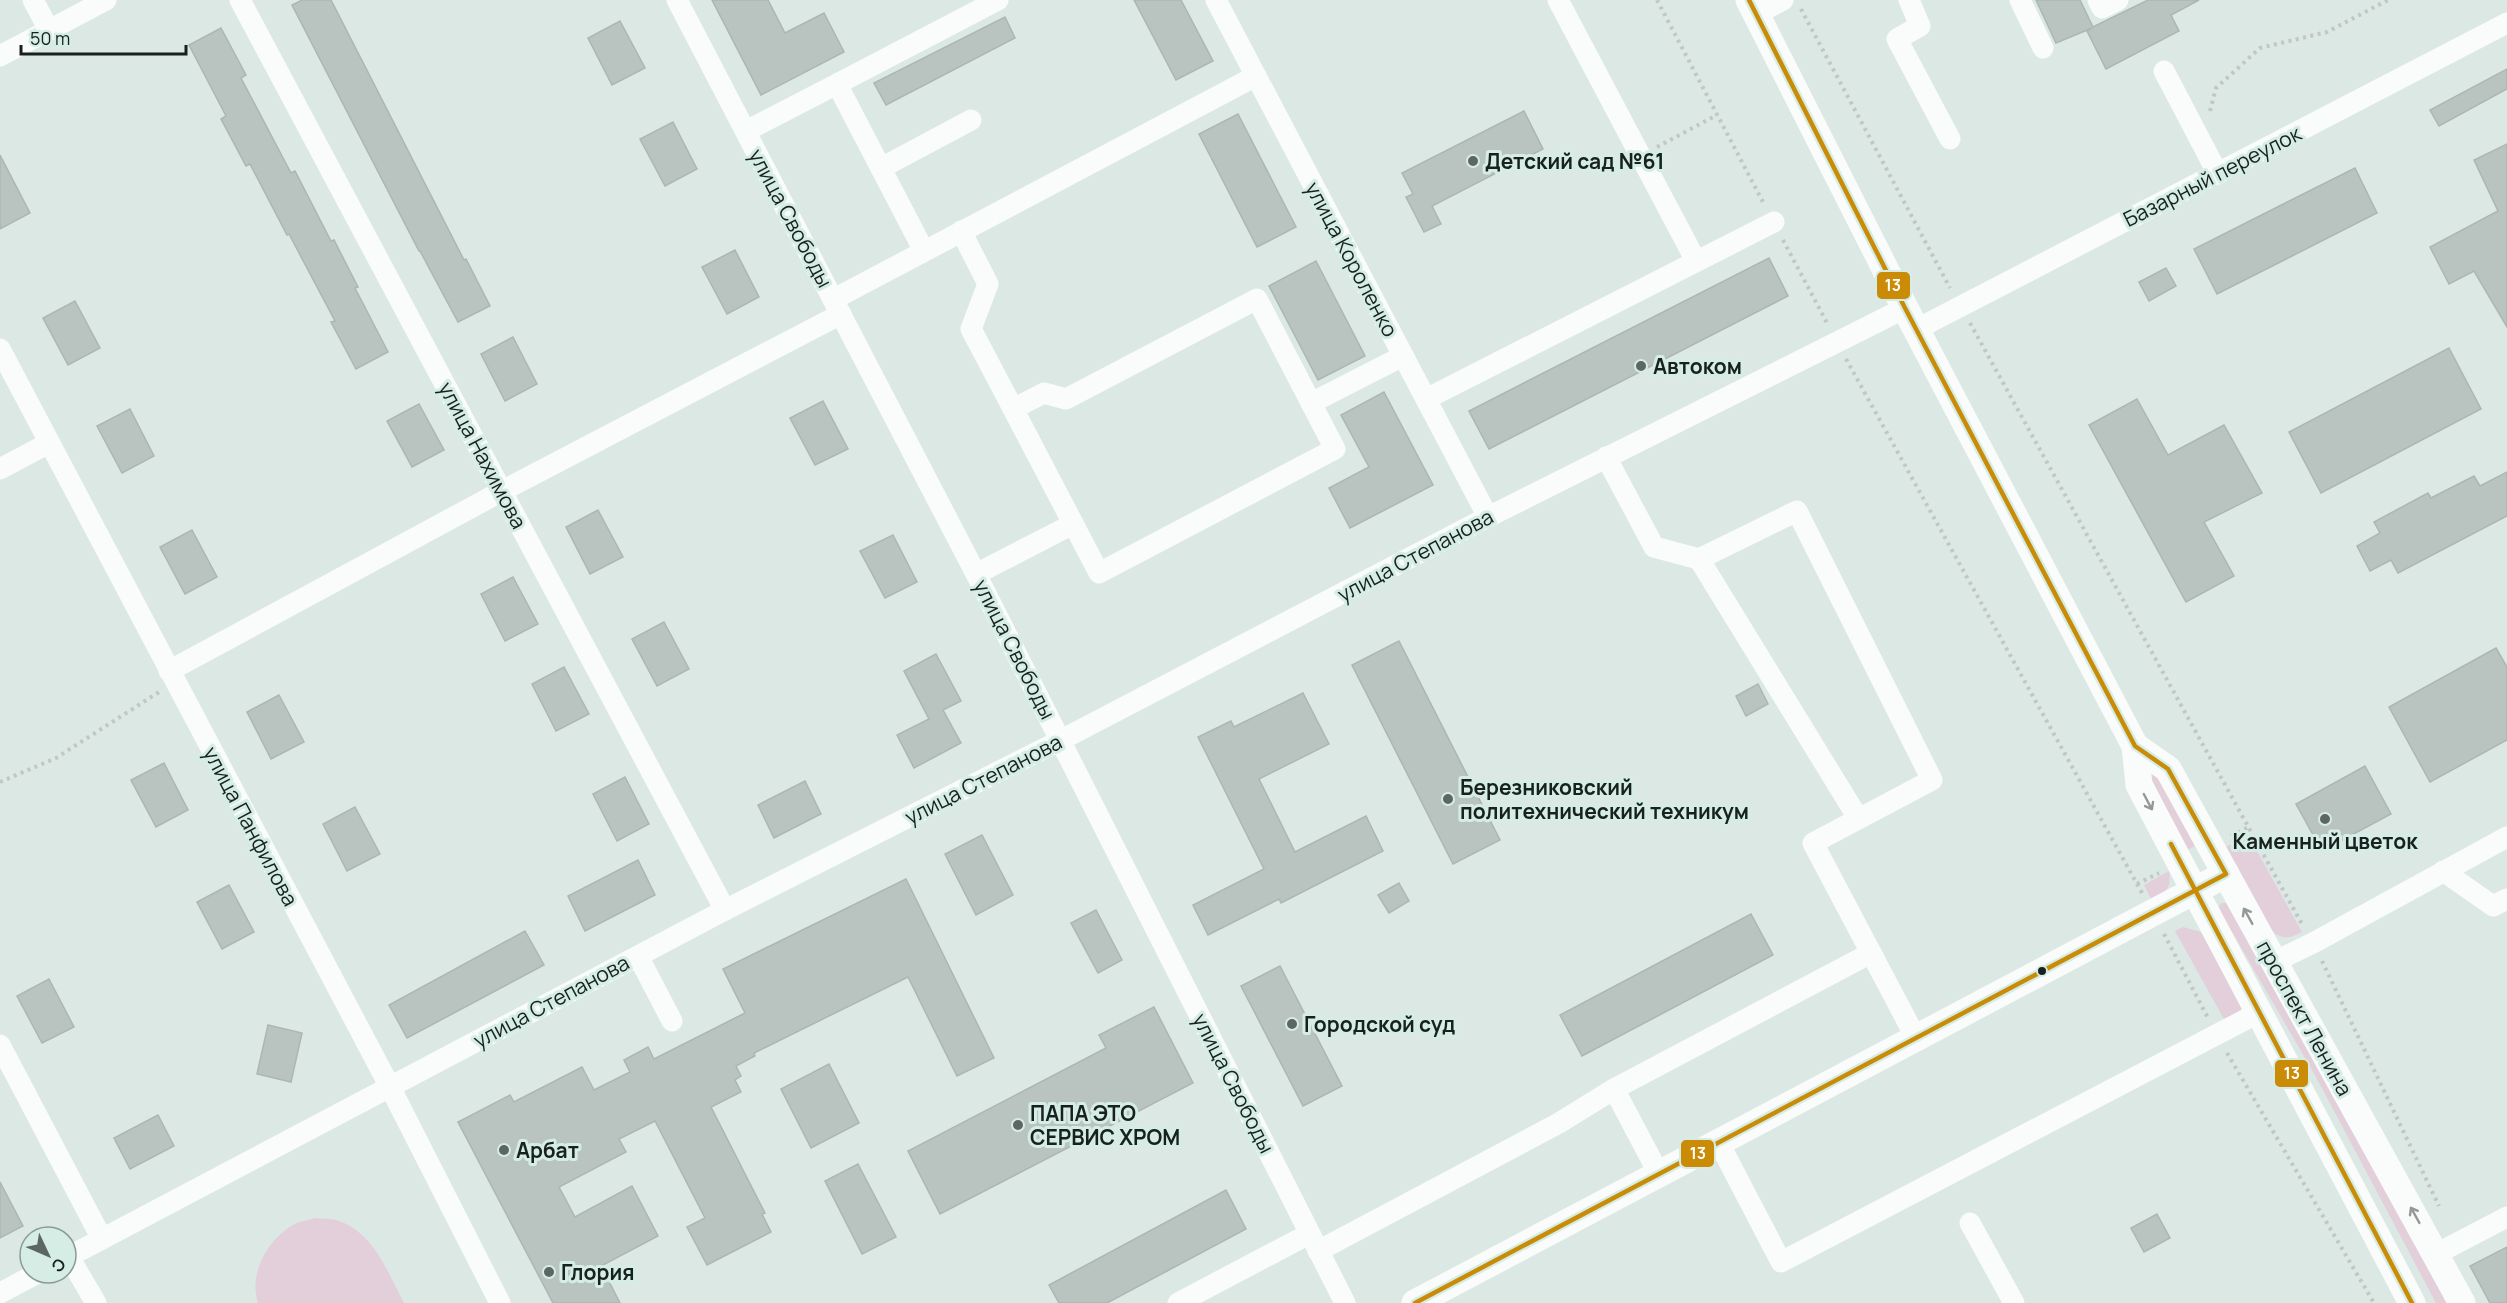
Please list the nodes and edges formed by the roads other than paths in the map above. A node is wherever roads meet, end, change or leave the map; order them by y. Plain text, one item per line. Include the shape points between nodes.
1 (33, 0) edge
2 (106, 0) edge
3 (240, 0) edge
4 (677, 0) edge
5 (998, 0) edge
6 (1216, 0) edge
7 (1558, 0) edge
8 (1783, 0) edge
9 (1909, 0) edge
10 (2020, 0) edge
11 (2098, 0) edge
12 (2118, 0) edge
13 (1753, 7) edge
14 (2507, 23) edge
15 (49, 30) junction
16 (2043, 48) dead end
17 (0, 56) edge
18 (2164, 72) dead end
19 (1256, 76) junction
20 (837, 84) junction
21 (971, 120) dead end
22 (746, 131) junction
23 (1950, 139) dead end
24 (881, 168) junction
25 (2218, 174) junction
26 (1773, 222) road end
27 (961, 231) junction
28 (924, 251) junction
29 (1695, 261) junction
30 (838, 306) junction
31 (1911, 318) junction
32 (0, 349) edge
33 (1403, 356) junction
34 (1426, 399) junction
35 (1311, 403) junction
36 (1013, 409) junction
37 (49, 443) junction
38 (1606, 457) junction
39 (0, 469) edge
40 (502, 491) junction
41 (1488, 517) junction
42 (1073, 524) junction
43 (1699, 559) junction
44 (976, 574) junction
45 (172, 677) junction
46 (1061, 740) junction
47 (2135, 746) junction
48 (1858, 818) junction
49 (2507, 837) edge
50 (2443, 871) junction
51 (2226, 874) junction
52 (2196, 891) junction
53 (2507, 899) edge
54 (725, 910) junction
55 (1871, 953) junction
56 (638, 956) junction
57 (2274, 962) junction
58 (2260, 1012) junction
59 (672, 1021) dead end
60 (1916, 1038) junction
61 (0, 1045) edge
62 (390, 1087) junction
63 (1614, 1089) junction
64 (1719, 1143) junction
65 (1659, 1174) junction
66 (2507, 1217) edge
67 (1970, 1223) dead end
68 (102, 1239) junction
69 (1313, 1242) junction
70 (2446, 1248) junction
71 (78, 1252) edge
72 (78, 1274) edge
73 (18, 1284) edge
74 (0, 1293) edge
75 (96, 1303) edge
76 (500, 1303) edge
77 (1178, 1303) edge
78 (1345, 1303) edge
79 (1415, 1303) edge
80 (2013, 1303) edge
81 (2412, 1303) edge
82 (2462, 1303) edge

1 - 15 street
2 - 15 street
3 - 40 street, улица Нахимова
4 - 22 street, улица Свободы
5 - 20 street
6 - 19 street, улица Короленко
7 - 29 street
8 - 13 street
9 - 23 street via 1920,26 1897,39
10 - 16 street
11 - 12 street via 2102,8
13 - 31 main road, проспект Ленина
14 - 25 street, Базарный переулок
15 - 17 street
18 - 25 street
19 - 27 street
19 - 33 street, улица Короленко
20 - 22 street
20 - 24 street
21 - 24 street
22 - 30 street, улица Свободы
24 - 28 street
25 - 31 street, Базарный переулок via 1960,307
26 - 29 street
27 - 28 street
27 - 36 street via 988,284 971,329
28 - 30 street
29 - 34 street
30 - 40 street
30 - 44 street, улица Свободы
31 - 38 street, улица Степанова via 1836,341
31 - 47 main road, проспект Ленина
32 - 37 street, улица Панфилова
33 - 34 street, улица Короленко
33 - 35 street
34 - 41 street, улица Короленко
35 - 36 street via 1257,299 1066,399 1044,393
35 - 42 street via 1335,449 1099,573
36 - 42 street
37 - 39 street
37 - 45 street, улица Панфилова
38 - 41 street, улица Степанова
38 - 43 street via 1654,547
40 - 45 street
40 - 54 street, улица Нахимова
41 - 46 street, улица Степанова
42 - 44 street
43 - 48 street
43 - 48 street via 1797,511 1932,780
44 - 46 street, улица Свободы
45 - 62 street, улица Панфилова
46 - 54 street, улица Степанова
46 - 69 street, улица Свободы
47 - 51 main road, проспект Ленина via 2168,769
47 -> 52 main road, проспект Ленина via 2139,785
48 - 55 street via 1813,843
49 - 50 street
50 - 53 street via 2493,906
50 - 57 street
51 - 52 main road
57 -> 51 main road, проспект Ленина
52 - 58 main road, проспект Ленина
52 - 60 main road
54 - 56 street, улица Степанова
55 - 60 street
55 - 63 street
56 - 59 street
56 - 62 street, улица Степанова
70 -> 57 main road, проспект Ленина
58 - 64 street via 1781,1262
58 - 81 main road, проспект Ленина
60 - 64 main road
61 - 68 street
62 - 68 street, улица Степанова
62 - 76 street, улица Панфилова
63 - 65 street
63 - 69 street via 1559,1123
64 - 65 main road
65 - 79 main road
66 - 70 street
67 - 80 street
68 - 71 street, улица Степанова
69 - 77 street
69 - 78 street, улица Свободы
70 - 82 main road, проспект Ленина
72 - 75 street
73 - 74 street

